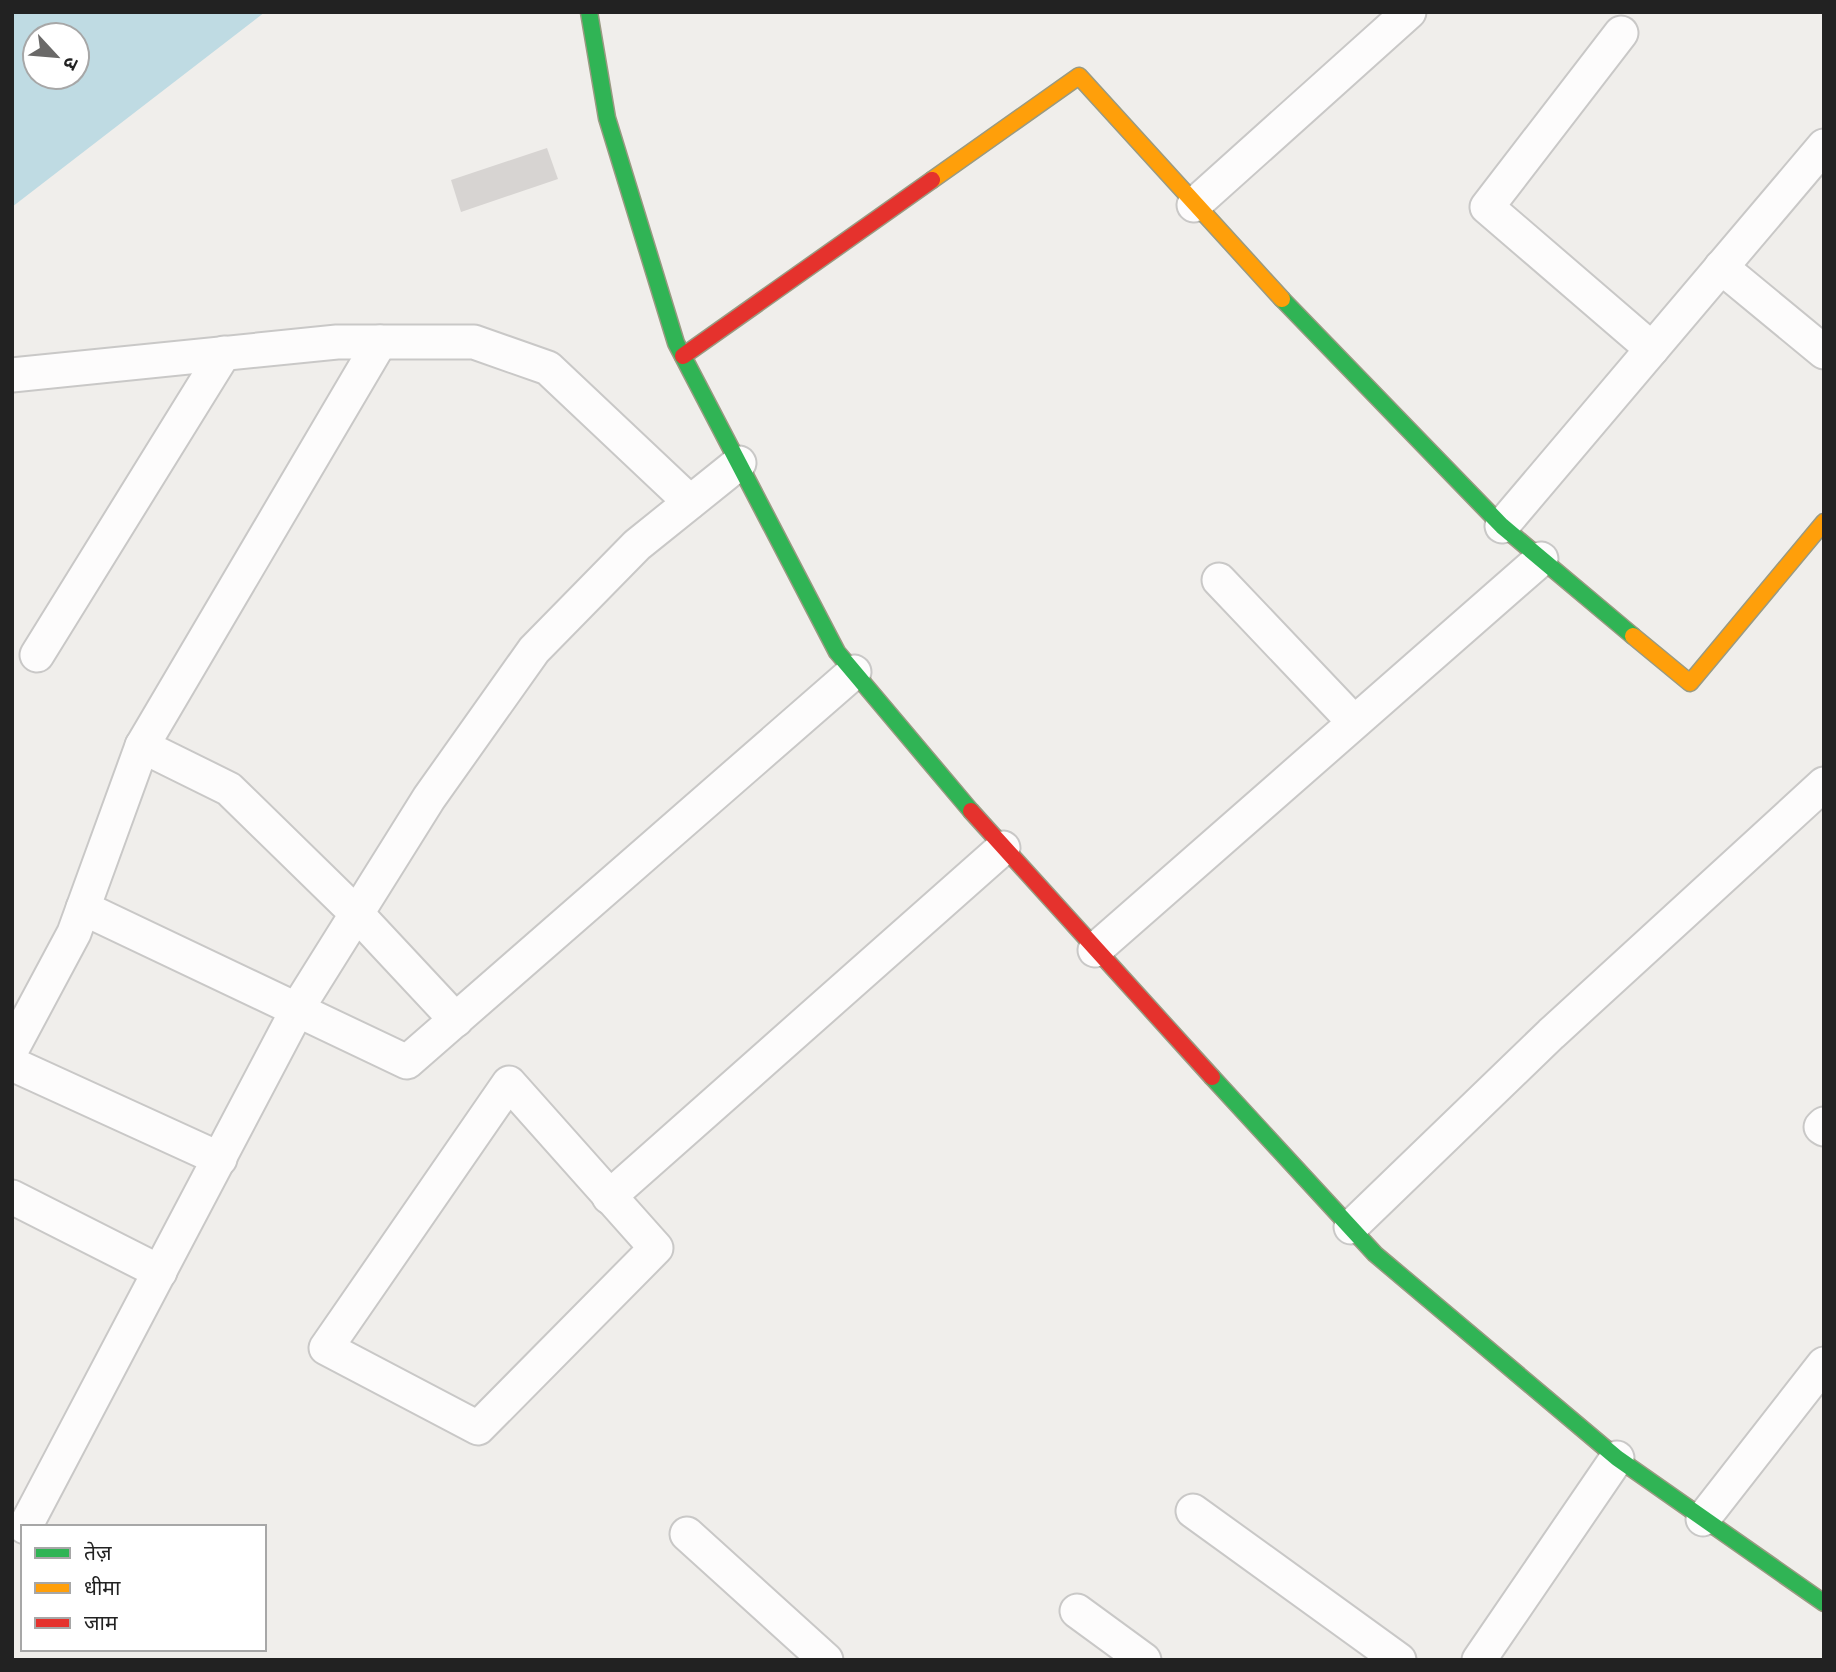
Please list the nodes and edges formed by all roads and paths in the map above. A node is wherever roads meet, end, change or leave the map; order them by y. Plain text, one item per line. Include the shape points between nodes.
1 (589, 12) edge
2 (1409, 12) edge
3 (1621, 33) dead end
4 (1824, 146) edge
5 (1194, 205) junction
6 (1721, 267) junction
7 (380, 342) junction
8 (1652, 349) junction
9 (1824, 352) edge
10 (224, 353) junction
11 (683, 356) junction
12 (12, 375) edge
13 (738, 463) junction
14 (690, 502) junction
15 (1824, 523) edge
16 (1502, 526) junction
17 (1541, 559) junction
18 (1219, 580) dead end
19 (37, 655) dead end
20 (853, 672) junction
21 (1354, 722) junction
22 (142, 746) junction
23 (1820, 795) edge
24 (1003, 848) junction
25 (83, 908) junction
26 (356, 914) junction
27 (1095, 950) junction
28 (24, 998) edge
29 (297, 1012) junction
30 (456, 1020) junction
31 (12, 1049) edge
32 (12, 1063) edge
33 (1824, 1124) edge
34 (1824, 1129) edge
35 (219, 1159) junction
36 (12, 1197) edge
37 (609, 1197) junction
38 (1350, 1227) junction
39 (160, 1272) junction
40 (1824, 1364) edge
41 (1617, 1458) junction
42 (1193, 1511) dead end
43 (1703, 1519) junction
44 (27, 1525) edge
45 (687, 1534) dead end
46 (1824, 1603) edge
47 (1077, 1611) dead end
48 (827, 1660) edge
49 (1144, 1660) edge
50 (1399, 1660) edge
51 (1479, 1660) edge

1 - 11 street via 607,118
2 - 5 street
3 - 8 street via 1488,208
4 - 6 street
5 - 11 street via 1079,76
5 - 16 street
6 - 8 street
6 - 9 street
7 - 10 street
7 - 14 street via 474,342 548,368
7 - 22 street
8 - 16 street
10 - 12 street
10 - 19 street
11 - 13 street
13 - 14 street
13 - 20 street via 837,652
14 - 26 street via 636,545 534,650 429,798
15 - 17 street via 1690,683
16 - 17 street
17 - 21 street
18 - 21 street
20 - 24 street
20 - 30 street
21 - 27 street
22 - 25 street
22 - 26 street via 229,789
23 - 38 street via 1551,1034
24 - 27 street
24 - 37 street
25 - 28 street
25 - 29 street
26 - 29 street
26 - 30 street
27 - 38 street
28 - 31 street
29 - 30 street via 407,1062
29 - 35 street
32 - 35 street
33 - 34 street
35 - 39 street
36 - 39 street
37 - 37 street via 656,1248 478,1428 326,1348 509,1083
38 - 41 street via 1375,1254
39 - 44 street
40 - 43 street
41 - 43 street
41 - 51 street
42 - 50 street
43 - 46 street
45 - 48 street
47 - 49 street

